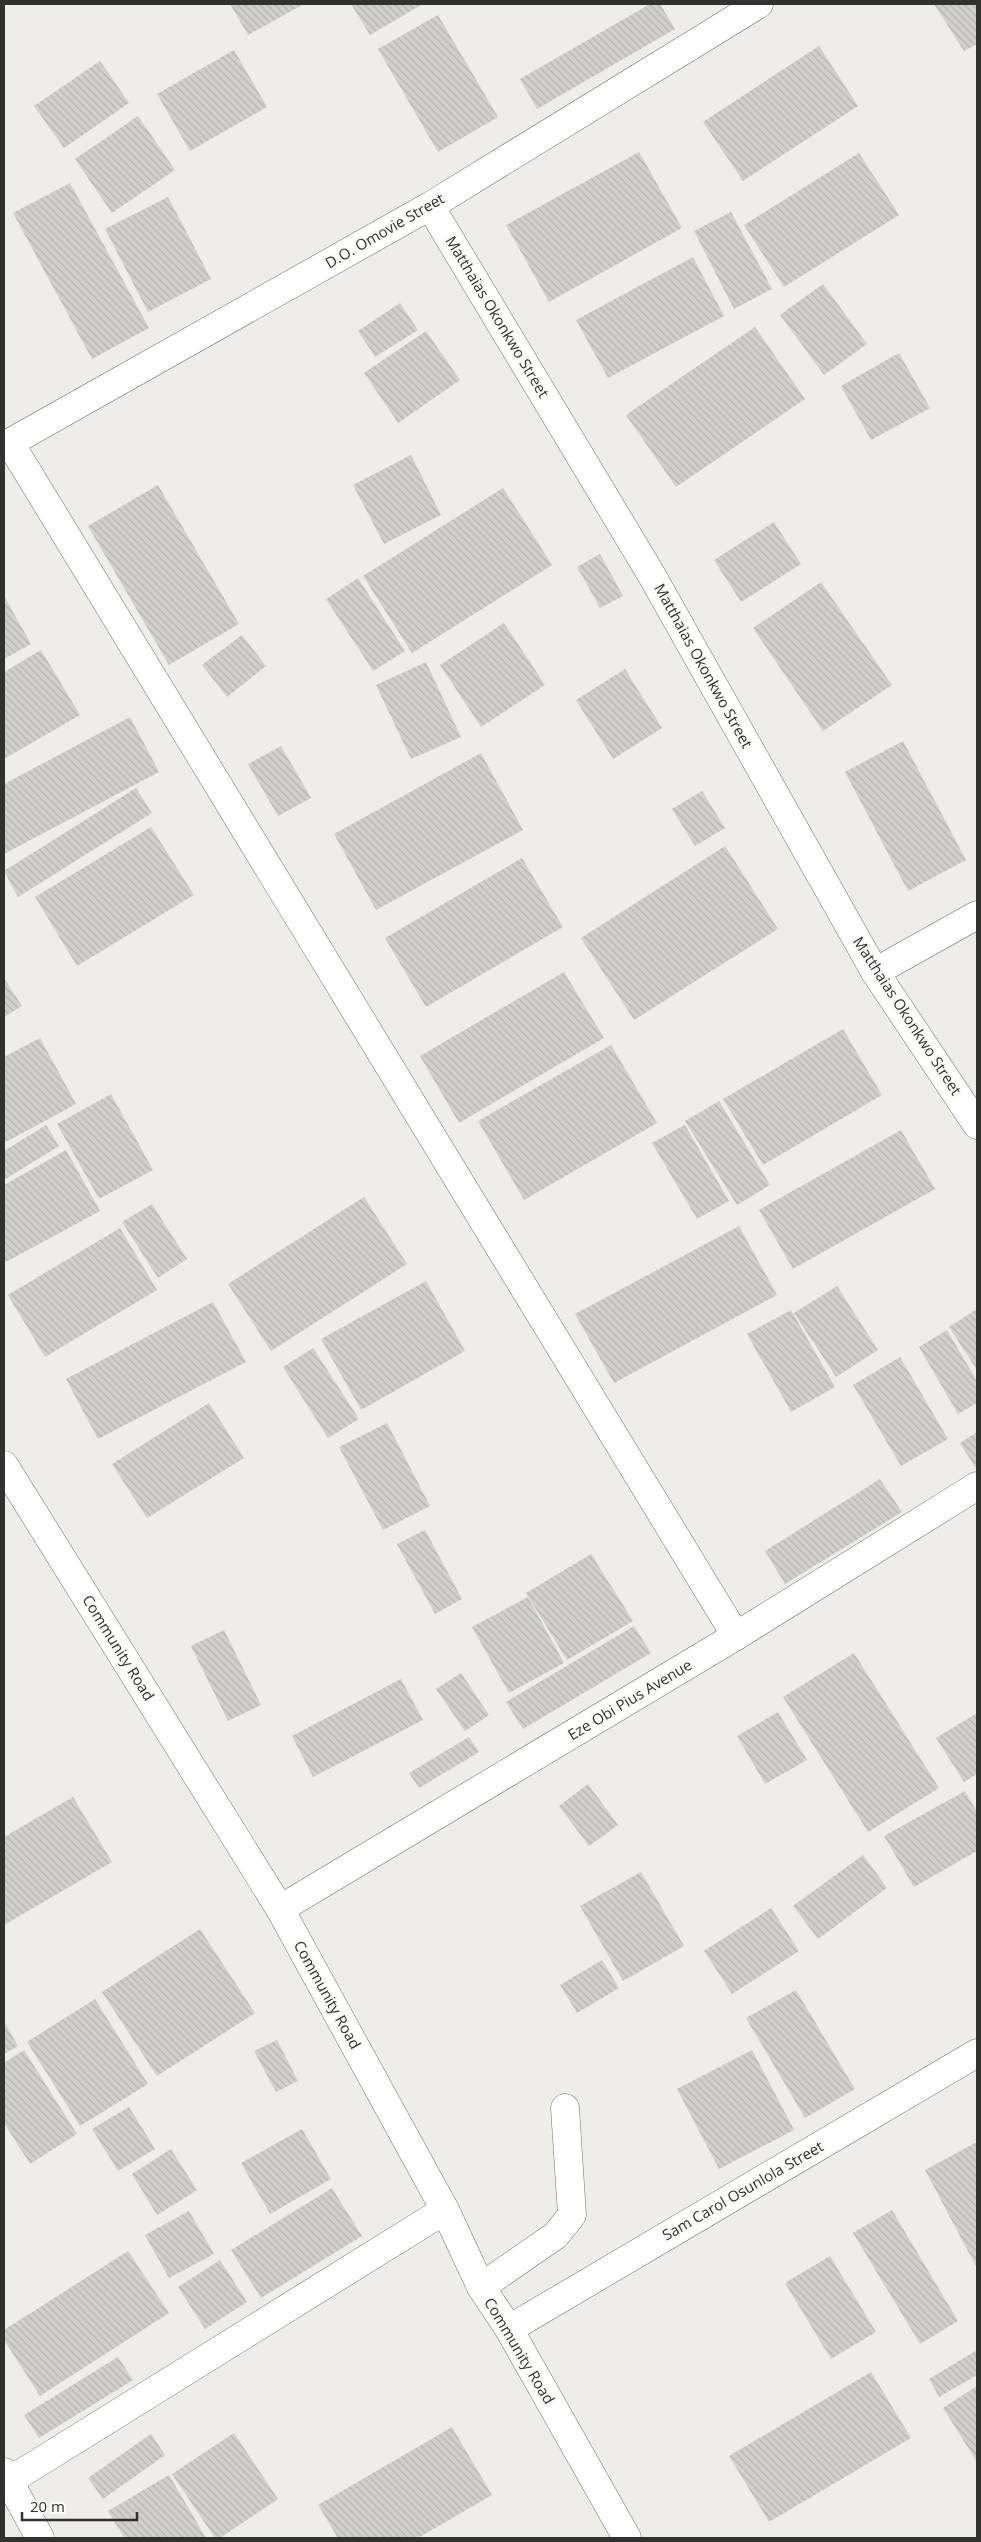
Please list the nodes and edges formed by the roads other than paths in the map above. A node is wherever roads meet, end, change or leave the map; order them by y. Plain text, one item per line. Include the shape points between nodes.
1 (759, 4) edge
2 (430, 206) junction
3 (7, 444) edge
4 (977, 915) edge
5 (875, 972) junction
6 (977, 1125) edge
7 (4, 1464) edge
8 (977, 1486) edge
9 (736, 1636) junction
10 (280, 1909) junction
11 (977, 2053) edge
12 (565, 2108) dead end
13 (445, 2210) junction
14 (481, 2287) junction
15 (509, 2329) junction
16 (6, 2476) edge
17 (40, 2538) edge
18 (627, 2538) edge

1 - 2 street, D.O. Omovie Street
2 - 3 street, D.O. Omovie Street
2 - 5 street, Matthaias Okonkwo Street via 651,574
3 - 9 street
4 - 5 street
5 - 6 street, Matthaias Okonkwo Street
7 - 10 street, Community Road
8 - 9 street, Eze Obi Pius Avenue
9 - 10 street, Eze Obi Pius Avenue
10 - 13 street, Community Road
11 - 15 street, Sam Carol Osunlola Street
12 - 14 street via 572,2215 556,2235
13 - 14 street, Community Road
13 - 16 street
14 - 15 street, Community Road
15 - 18 street, Community Road
16 - 17 street

